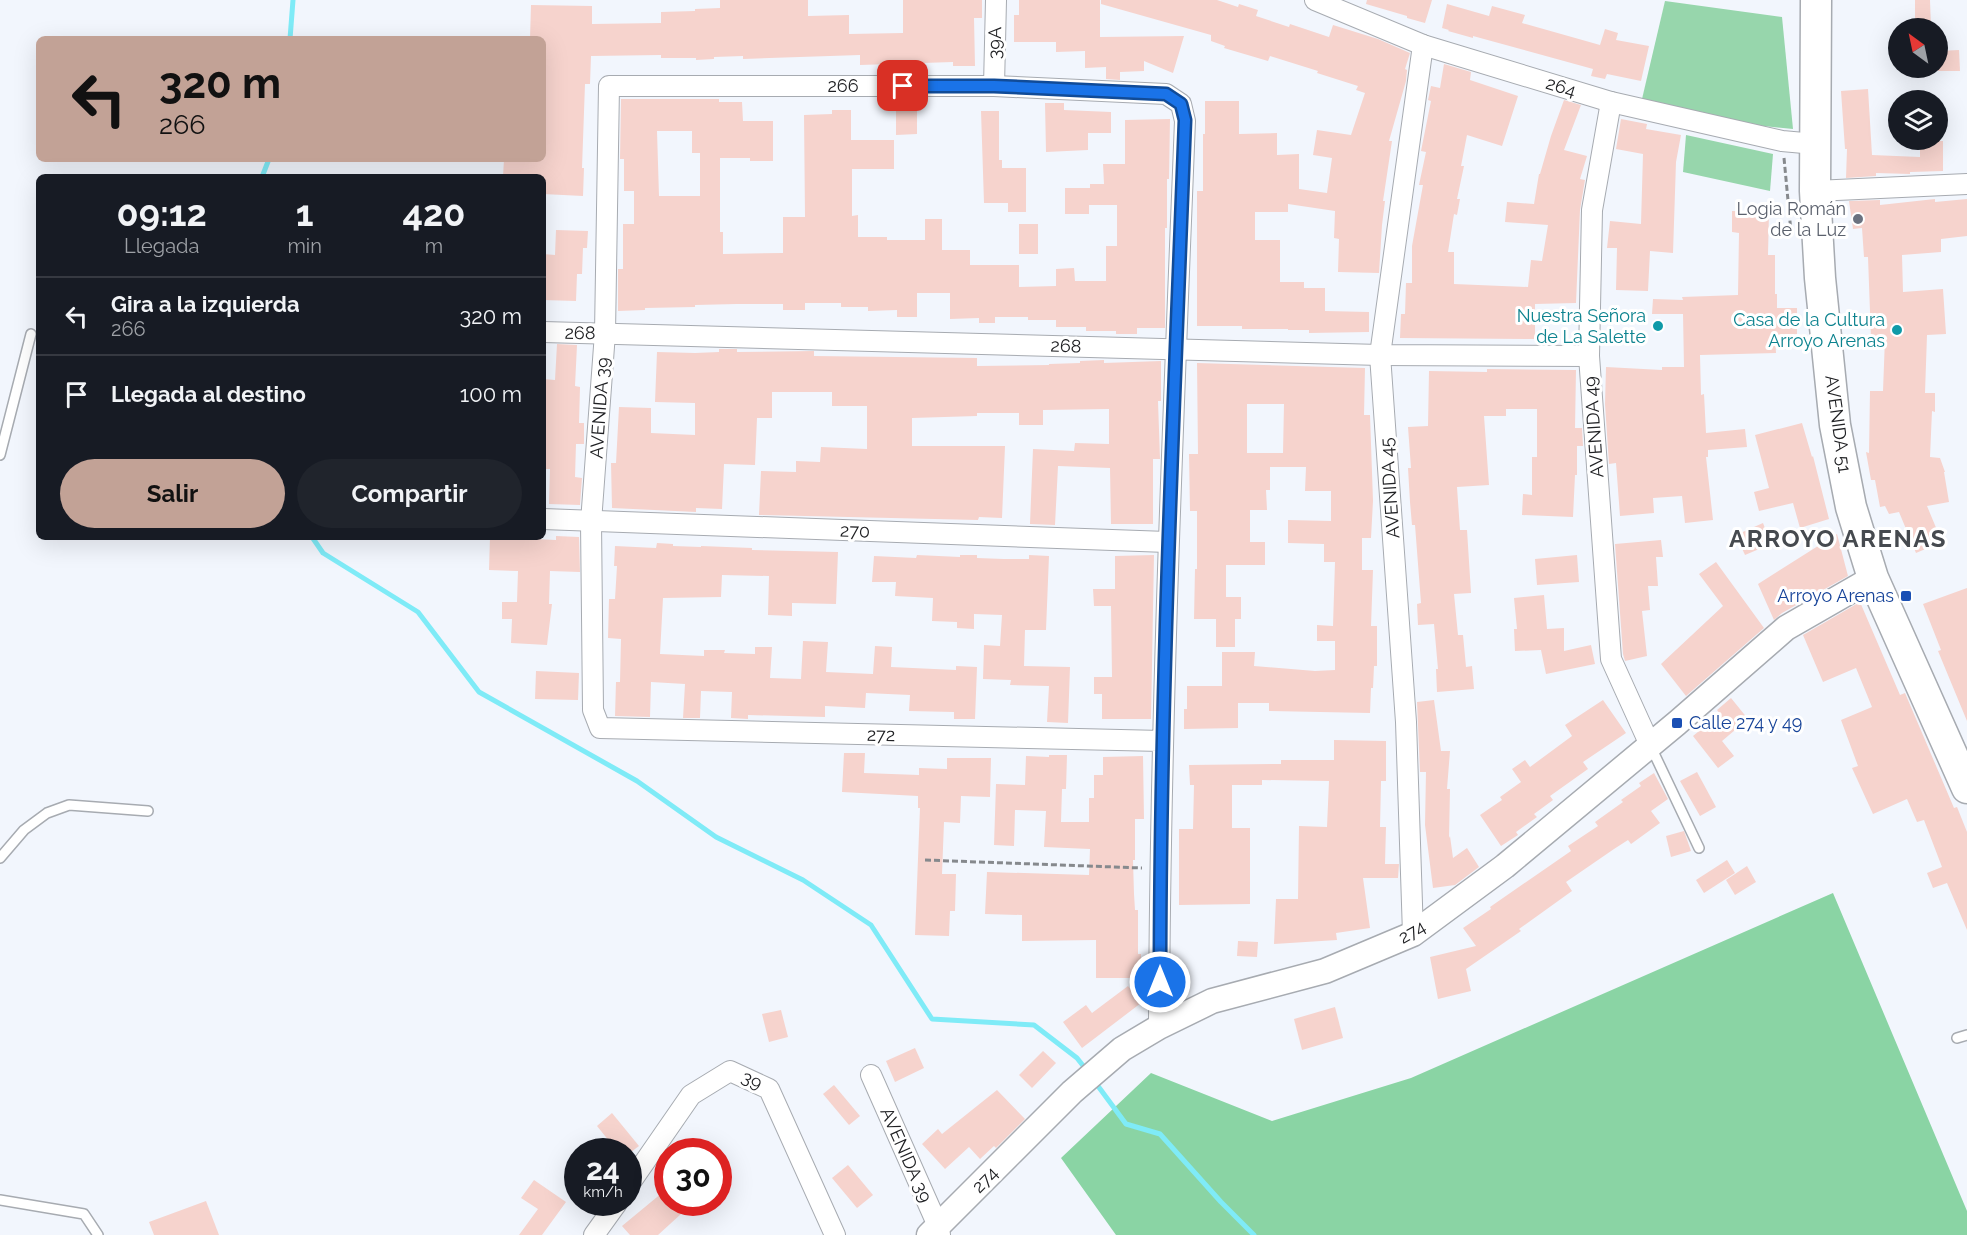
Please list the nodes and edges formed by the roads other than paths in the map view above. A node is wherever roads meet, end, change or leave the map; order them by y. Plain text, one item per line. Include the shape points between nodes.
1 (996, 0) edge
2 (1315, 0) edge
3 (1816, 0) edge
4 (1422, 45) junction
5 (609, 86) joint
6 (994, 86) junction
7 (1611, 102) junction
8 (1815, 144) junction
9 (1967, 184) edge
10 (1815, 191) junction
11 (546, 332) edge
12 (605, 333) junction
13 (31, 334) dead end
14 (1176, 350) junction
15 (1380, 355) junction
16 (1589, 356) junction
17 (0, 455) edge
18 (546, 519) edge
19 (591, 522) junction
20 (1167, 542) junction
21 (1873, 578) junction
22 (600, 728) joint
23 (1162, 741) junction
24 (1650, 745) junction
25 (1967, 788) edge
26 (148, 811) dead end
27 (1698, 848) dead end
28 (0, 858) edge
29 (1413, 934) junction
30 (1160, 1027) junction
31 (871, 1075) dead end
32 (642, 1166) edge
33 (0, 1200) edge
34 (608, 1216) edge
35 (936, 1232) edge
36 (98, 1235) edge
37 (594, 1235) edge
38 (835, 1235) edge

1 - 6 street, 39A
2 - 4 street, 264
3 - 8 main road, AVENIDA 51
4 - 7 street, 264
4 - 15 street, AVENIDA 45
5 - 6 street, 266
5 - 12 street, AVENIDA 39
6 - 14 street, 266 via 1166,94 1181,104 1185,120
7 - 8 street, 264 via 1782,141
7 - 16 street, AVENIDA 49 via 1592,210
8 - 10 main road, AVENIDA 51
9 - 10 street
10 - 21 main road, AVENIDA 51 via 1835,425 1851,507
11 - 12 street, 268
12 - 14 street, 268
12 - 19 street, AVENIDA 39
13 - 17 lane
14 - 15 street, 268
14 - 20 street
15 - 16 street, 268
15 - 29 street, AVENIDA 45 via 1406,722
16 - 24 street, AVENIDA 49 via 1611,659
18 - 19 street, 270
19 - 20 street, 270
19 - 22 street, AVENIDA 39 via 593,710
20 - 23 street
21 - 24 street, 274 via 1786,628
21 - 25 main road, AVENIDA 51
22 - 23 street, 272
23 - 30 street
24 - 27 lane
24 - 29 street, 274 via 1505,866
26 - 28 lane via 69,804 47,813 24,830
29 - 30 street, 274 via 1324,971 1212,1001
30 - 35 street, 274 via 1094,1071
31 - 35 street, AVENIDA 39
32 - 38 street, 39 via 691,1095 730,1071 769,1089
33 - 36 lane via 84,1214
34 - 37 street

